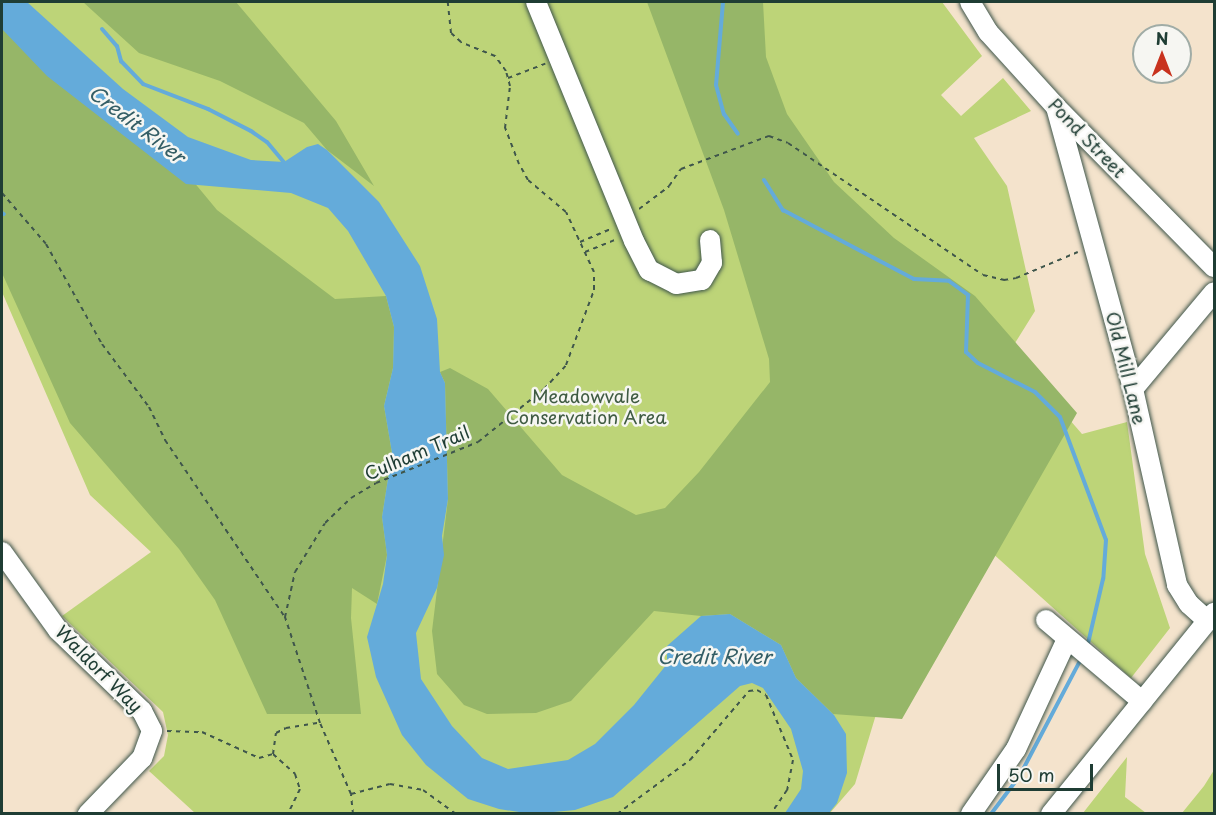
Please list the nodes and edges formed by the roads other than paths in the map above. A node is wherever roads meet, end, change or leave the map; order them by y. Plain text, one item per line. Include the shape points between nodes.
1 (536, 2) edge
2 (970, 2) edge
3 (1056, 107) junction
4 (710, 240) dead end
5 (1215, 267) edge
6 (1215, 292) edge
7 (1133, 389) junction
8 (2, 552) edge
9 (1211, 617) edge
10 (1046, 620) dead end
11 (1077, 647) junction
12 (1142, 701) junction
13 (88, 813) edge
14 (971, 813) edge
15 (1051, 813) edge

1 - 4 street via 628,226 650,270 676,284 702,280 712,263
2 - 3 street, Pond Street via 988,32
3 - 5 street, Pond Street
3 - 7 street, Old Mill Lane
6 - 7 street
7 - 9 street, Old Mill Lane via 1177,585 1189,604
8 - 13 street, Waldorf Way via 58,630 142,711 152,731 142,758
9 - 12 street
10 - 11 street
11 - 12 street
11 - 14 street via 1016,749
12 - 15 street

